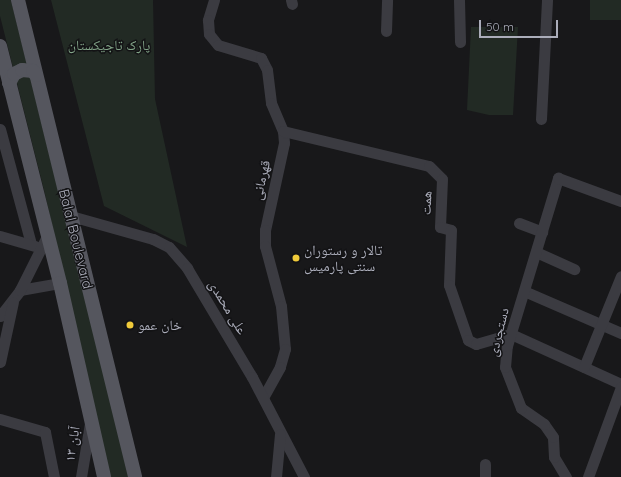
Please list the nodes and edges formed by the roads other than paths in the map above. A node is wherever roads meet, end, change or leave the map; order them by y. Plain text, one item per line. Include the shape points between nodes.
1 (18, 0) edge
2 (214, 0) edge
3 (387, 0) edge
4 (459, 0) edge
5 (547, 0) edge
6 (386, 31) dead end
7 (460, 42) dead end
8 (0, 46) edge
9 (36, 75) junction
10 (9, 83) junction
11 (541, 119) dead end
12 (283, 131) junction
13 (1, 139) edge
14 (621, 201) edge
15 (71, 216) junction
16 (519, 223) dead end
17 (542, 232) junction
18 (48, 234) junction
19 (0, 236) edge
20 (31, 244) junction
21 (41, 248) junction
22 (536, 252) junction
23 (574, 269) dead end
24 (621, 276) edge
25 (60, 283) junction
26 (20, 290) junction
27 (524, 291) junction
28 (14, 300) junction
29 (0, 316) edge
30 (602, 325) junction
31 (621, 333) edge
32 (511, 334) junction
33 (0, 362) edge
34 (584, 367) junction
35 (621, 384) edge
36 (621, 387) edge
37 (263, 398) junction
38 (91, 416) junction
39 (0, 419) edge
40 (280, 434) junction
41 (485, 464) dead end
42 (54, 477) edge
43 (81, 477) edge
44 (104, 477) edge
45 (135, 477) edge
46 (276, 477) edge
47 (304, 477) edge
48 (485, 477) edge
49 (566, 477) edge
50 (588, 477) edge

1 - 9 main road, Balal Boulevard
2 - 12 street, قهرمانی via 208,20 209,34 218,45 261,58 267,70 271,103
3 - 6 street
4 - 7 street
5 - 11 street
8 - 10 main road, Balal Boulevard
9 - 10 main road via 33,71 22,70 14,74
9 - 15 main road, Balal Boulevard
10 - 18 main road, Balal Boulevard
12 - 32 street, همت via 429,166 442,178 440,227 451,230 449,285 468,340 476,344
12 - 37 street, قهرمانی via 284,143 265,230 265,246 281,306 285,349 280,367
13 - 20 street
14 - 17 street, دستجردی via 558,178
15 - 37 street, علی محمدی via 153,239 169,247 188,268
15 - 45 main road, Balal Boulevard
16 - 17 street
17 - 22 street, دستجردی
18 - 21 street
18 - 25 main road, Balal Boulevard
19 - 20 street
20 - 21 street
21 - 26 street
22 - 23 street
22 - 27 street, دستجردی
24 - 30 street
25 - 26 street
25 - 38 main road, Balal Boulevard
26 - 28 street
27 - 30 street
27 - 32 street, دستجردی
28 - 29 street
28 - 33 street
30 - 31 street
30 - 34 street
32 - 34 street
32 - 49 street, دستجردی via 505,367 521,408 544,424 553,437 554,457
34 - 35 street
36 - 50 street
37 - 40 street, علی محمدی
38 - 43 street, ۱۳ آبان
38 - 44 main road, Balal Boulevard
39 - 42 street via 45,432
40 - 46 street
40 - 47 street, علی محمدی
41 - 48 street

